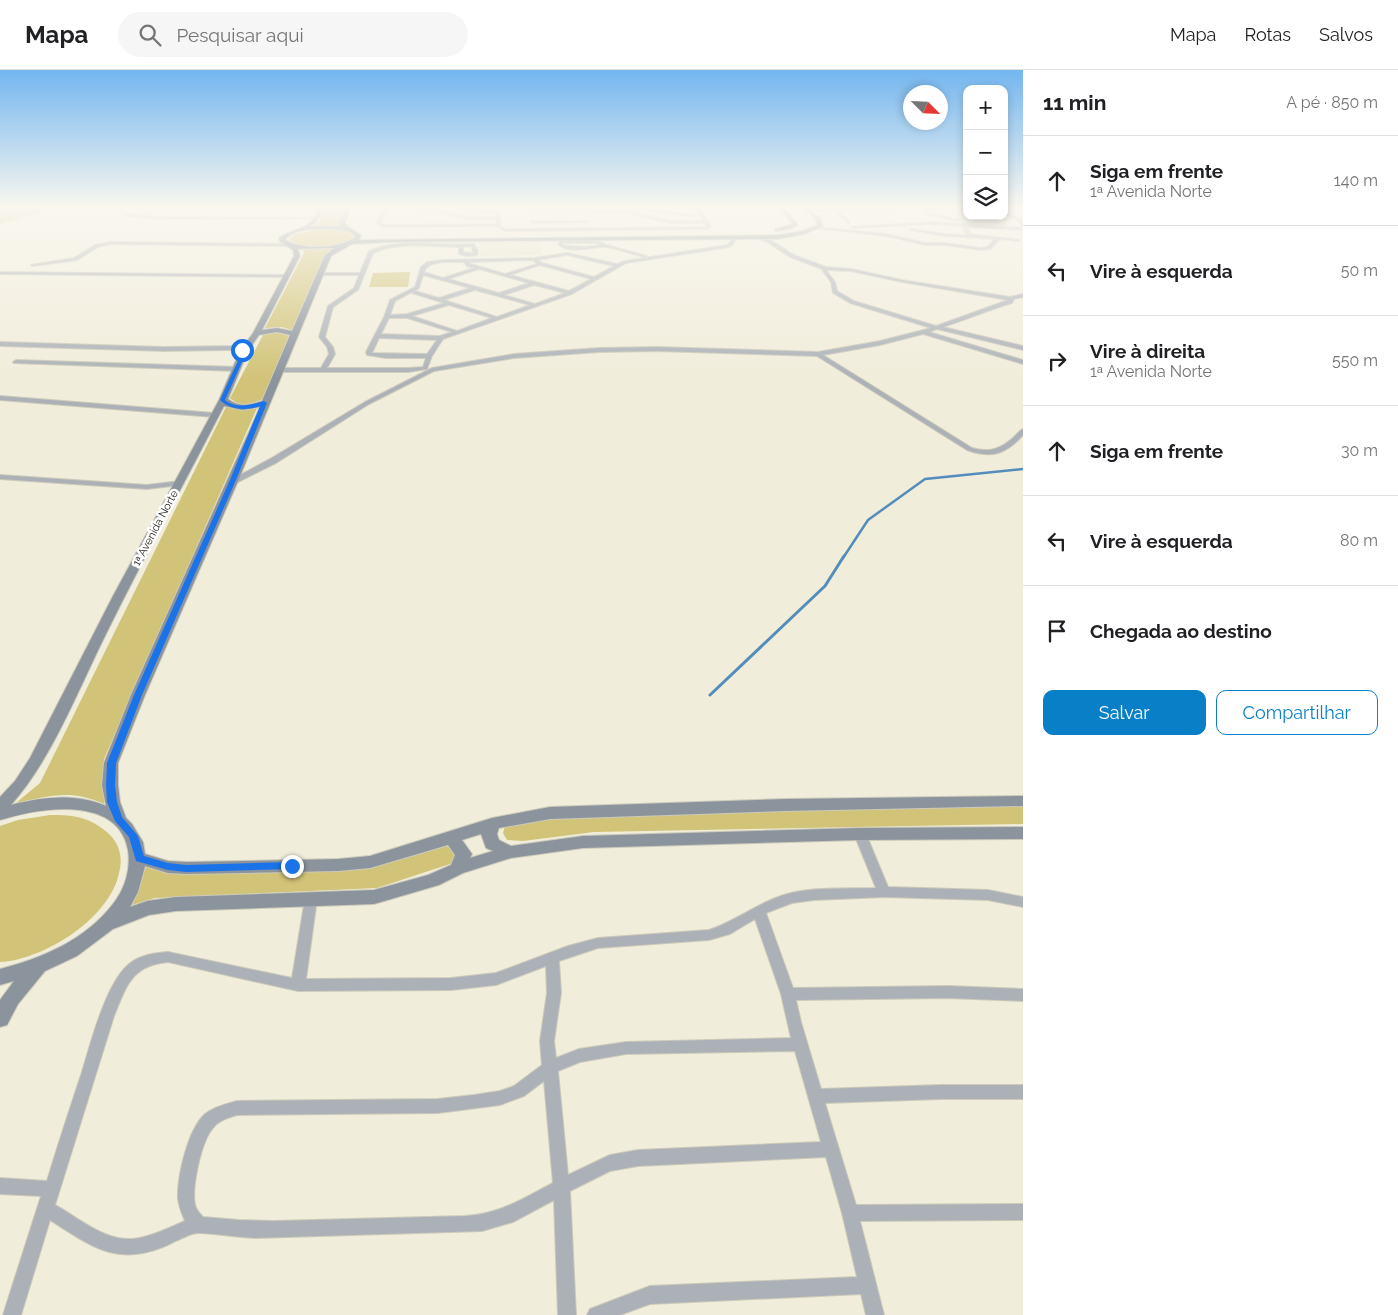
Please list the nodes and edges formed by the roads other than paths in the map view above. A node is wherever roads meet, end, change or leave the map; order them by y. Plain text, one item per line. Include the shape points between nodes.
1 (44, 264) edge
2 (292, 264) edge
3 (324, 264) edge
4 (365, 264) edge
5 (428, 264) edge
6 (468, 264) edge
7 (540, 264) joint
8 (610, 264) edge
9 (623, 264) edge
10 (814, 264) edge
11 (33, 266) dead end
12 (618, 266) junction
13 (479, 268) junction
14 (825, 268) junction
15 (582, 269) dead end
16 (0, 273) edge
17 (421, 273) junction
18 (570, 273) junction
19 (320, 274) junction
20 (362, 274) junction
21 (505, 275) junction
22 (286, 276) junction
23 (444, 279) junction
24 (596, 279) junction
25 (534, 283) junction
26 (476, 288) junction
27 (414, 292) junction
28 (570, 293) junction
29 (1023, 294) edge
30 (498, 295) junction
31 (1011, 299) junction
32 (439, 300) junction
33 (447, 304) junction
34 (534, 305) junction
35 (387, 316) junction
36 (407, 316) junction
37 (496, 318) junction
38 (934, 328) junction
39 (456, 332) junction
40 (923, 332) junction
41 (256, 333) junction
42 (294, 334) junction
43 (376, 336) junction
44 (441, 338) junction
45 (0, 344) edge
46 (247, 347) junction
47 (231, 348) junction
48 (1023, 348) edge
49 (818, 354) junction
50 (429, 356) junction
51 (16, 362) dead end
52 (1023, 362) edge
53 (237, 369) junction
54 (324, 369) junction
55 (429, 369) junction
56 (280, 370) junction
57 (0, 398) edge
58 (223, 400) junction
59 (264, 403) junction
60 (214, 415) junction
61 (1023, 431) edge
62 (0, 477) edge
63 (233, 480) junction
64 (180, 482) junction
65 (1023, 801) edge
66 (0, 807) edge
67 (0, 814) edge
68 (118, 818) junction
69 (492, 824) junction
70 (1023, 833) edge
71 (860, 834) junction
72 (449, 839) junction
73 (510, 852) junction
74 (139, 858) junction
75 (457, 869) junction
76 (884, 892) junction
77 (311, 899) junction
78 (1021, 903) edge
79 (759, 911) junction
80 (108, 923) junction
81 (552, 958) junction
82 (38, 968) junction
83 (0, 978) edge
84 (298, 985) junction
85 (788, 994) junction
86 (1023, 995) edge
87 (0, 1020) edge
88 (801, 1044) junction
89 (551, 1067) junction
90 (1023, 1092) edge
91 (816, 1096) junction
92 (832, 1149) junction
93 (0, 1186) edge
94 (560, 1187) junction
95 (54, 1189) junction
96 (47, 1209) junction
97 (1023, 1212) edge
98 (850, 1213) junction
99 (198, 1224) junction
100 (867, 1285) junction
101 (12, 1315) edge
102 (567, 1315) edge
103 (596, 1315) edge
104 (875, 1315) edge

1 - 11 street
2 - 22 main road, 1ᵃ Avenida Norte
3 - 19 main road
4 - 20 street
5 - 17 street
6 - 13 street
7 - 18 street
7 - 21 street
8 - 12 street
9 - 12 street
10 - 14 street
12 - 24 street
13 - 21 street
13 - 23 street
14 - 31 street
14 - 38 street via 835,292 842,298
15 - 18 street
16 - 22 street
17 - 23 street
17 - 27 street
18 - 24 street
19 - 20 street
19 - 42 main road
20 - 54 street via 356,289 331,306 322,337 332,354
21 - 25 street
22 - 41 main road, 1ᵃ Avenida Norte
23 - 26 street
24 - 28 street
25 - 28 street
25 - 30 street
26 - 30 street
26 - 32 street
27 - 32 street
27 - 35 street via 393,300
28 - 34 street
29 - 31 street
30 - 34 street
31 - 38 street
32 - 33 street
33 - 36 street
33 - 37 street
34 - 37 street
35 - 36 street
35 - 43 street
36 - 39 street
37 - 39 street
38 - 40 street
38 - 48 street
39 - 44 street
40 - 49 street
40 - 52 street
41 - 42 main road via 274,330
41 - 46 main road, 1ᵃ Avenida Norte
42 - 56 main road
43 - 44 street
43 - 50 street via 369,354
44 - 50 street
45 - 47 street
46 - 47 street
46 - 47 street
46 - 53 main road, 1ᵃ Avenida Norte
49 - 55 street via 599,350 514,356
49 - 61 street via 972,450 1002,451
50 - 55 street
51 - 53 street
53 - 58 main road, 1ᵃ Avenida Norte
54 - 55 street
54 - 56 street
55 - 63 street via 273,461
56 - 59 main road
57 - 60 street
58 - 59 main road via 240,408
58 - 60 main road, 1ᵃ Avenida Norte
59 - 63 main road
60 - 64 main road, 1ᵃ Avenida Norte
62 - 64 street via 147,487
63 - 68 main road via 112,763 110,785
64 - 66 main road, 1ᵃ Avenida Norte via 37,759
65 - 69 main road via 580,811 527,816
67 - 68 main road via 26,806 62,803 93,807
68 - 74 main road via 134,836
69 - 72 main road
69 - 73 main road via 489,834 492,844
70 - 71 main road
71 - 73 main road via 583,842
71 - 76 street
72 - 74 main road via 386,858 338,865 186,868 168,867
72 - 75 main road via 464,854
73 - 75 main road
74 - 80 main road via 136,879 126,901
75 - 77 main road via 433,880 374,896
76 - 78 street via 988,895
76 - 79 street via 790,898
77 - 80 main road via 176,904 147,908
77 - 84 street
79 - 81 street via 725,930 709,934 598,944
79 - 85 street
80 - 82 main road via 76,948
81 - 84 street via 512,974 478,982
81 - 89 street via 554,992 547,1041
82 - 83 main road
82 - 87 main road via 20,985
84 - 95 street via 168,957 146,960 126,972 107,1016
85 - 86 street via 948,992
85 - 88 street
88 - 89 street via 626,1048 587,1054
88 - 91 street
89 - 94 street
89 - 99 street via 519,1091 474,1102 438,1106 237,1108 216,1115 207,1120 202,1129 189,1179 187,1208
90 - 91 street
91 - 92 street
92 - 94 street via 638,1158 610,1164
92 - 98 street
93 - 95 street
94 - 99 street via 507,1216 482,1223 295,1228 224,1228
94 - 102 street
95 - 96 street
96 - 99 street via 106,1243 124,1248
96 - 101 street
97 - 98 street
98 - 100 street
100 - 103 street via 650,1295
100 - 104 street

